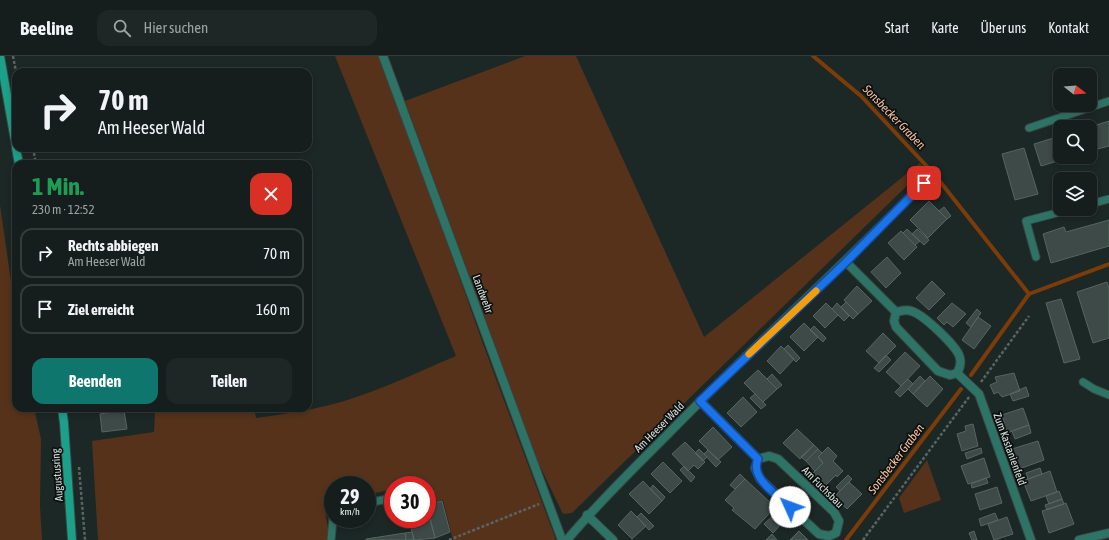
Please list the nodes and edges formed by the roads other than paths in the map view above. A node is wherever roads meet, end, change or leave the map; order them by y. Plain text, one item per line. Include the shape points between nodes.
1 (0, 56) edge
2 (384, 56) edge
3 (1109, 101) edge
4 (12, 124) edge
5 (1029, 128) dead end
6 (924, 183) dead end
7 (1109, 199) edge
8 (1097, 202) edge
9 (1053, 214) edge
10 (1036, 257) dead end
11 (846, 262) junction
12 (896, 312) junction
13 (957, 373) junction
14 (1083, 382) dead end
15 (1109, 395) edge
16 (700, 401) junction
17 (63, 412) edge
18 (758, 459) junction
19 (588, 515) junction
20 (332, 528) edge
21 (1109, 533) edge
22 (72, 540) edge
23 (331, 540) edge
24 (562, 540) edge
25 (567, 540) edge
26 (613, 540) edge
27 (1031, 540) edge
28 (1079, 540) edge

1 - 4 main road
2 - 24 street, Landwehr
3 - 5 lane
6 - 11 street, Am Heeser Wald
7 - 8 lane
9 - 10 lane via 1026,221
11 - 12 street
11 - 16 street, Am Heeser Wald
12 - 13 street via 896,327 938,371 950,375
12 - 13 street via 915,312 952,346 960,358
13 - 27 street, Zum Kastanienfeld via 979,394
14 - 15 lane
16 - 18 street
16 - 19 street, Am Heeser Wald
17 - 22 main road, Augustusring
18 - 18 street, Am Fuchsbau via 755,468 760,479 819,534 829,536 836,533 839,521 834,512 778,458 769,456
19 - 25 street, Am Heeser Wald
19 - 26 street
20 - 23 lane
21 - 28 street

